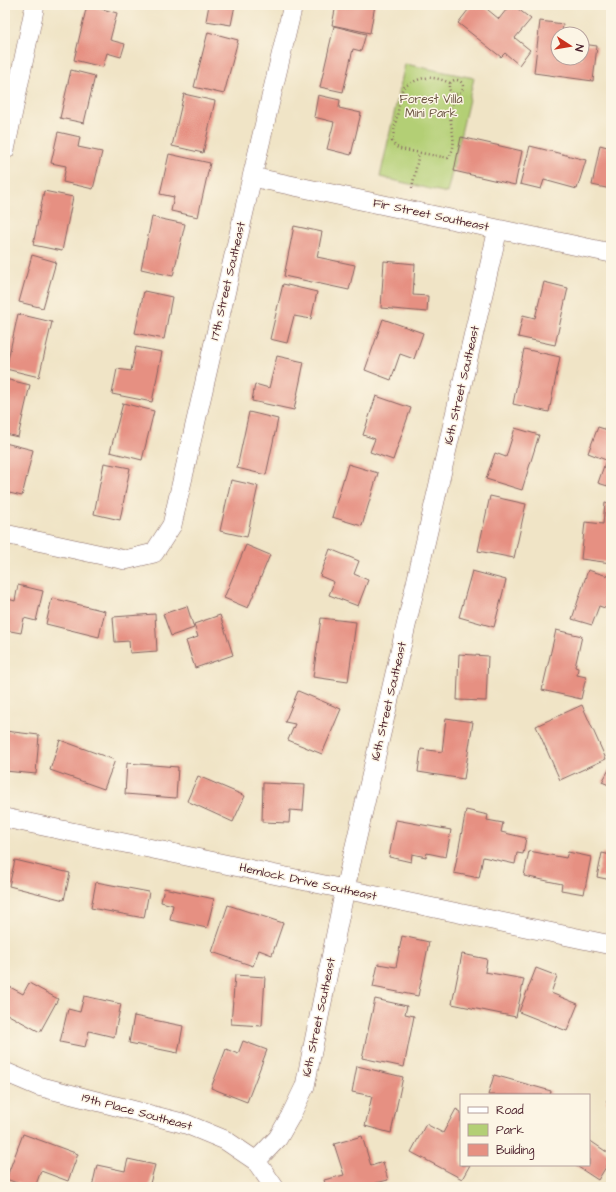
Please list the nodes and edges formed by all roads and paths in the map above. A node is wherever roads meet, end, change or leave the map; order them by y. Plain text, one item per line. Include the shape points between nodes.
1 (35, 5) edge
2 (293, 5) edge
3 (450, 83) junction
4 (456, 95) junction
5 (5, 150) edge
6 (419, 152) junction
7 (252, 177) junction
8 (412, 188) dead end
9 (498, 229) junction
10 (611, 254) edge
11 (5, 534) edge
12 (5, 818) edge
13 (345, 889) junction
14 (611, 945) edge
15 (5, 1072) edge
16 (256, 1161) junction
17 (274, 1187) edge

1 - 5 street
2 - 7 street, 17th Street Southeast
3 - 4 path via 448,89
3 - 4 path via 454,80 462,84 463,89
3 - 6 path via 427,77 415,80 402,91 392,141 400,149
4 - 6 path via 451,110 454,141 450,155 448,158
6 - 8 path
7 - 9 street, Fir Street Southeast
7 - 11 street, 17th Street Southeast via 172,525 154,553 125,560
9 - 10 street, Fir Street Southeast
9 - 13 street, 16th Street Southeast
12 - 13 street, Hemlock Drive Southeast
13 - 14 street, Hemlock Drive Southeast
13 - 16 street, 16th Street Southeast via 304,1086 278,1138
15 - 16 street, 19th Place Southeast via 38,1086 186,1124 225,1140
16 - 17 street, 19th Place Southeast

